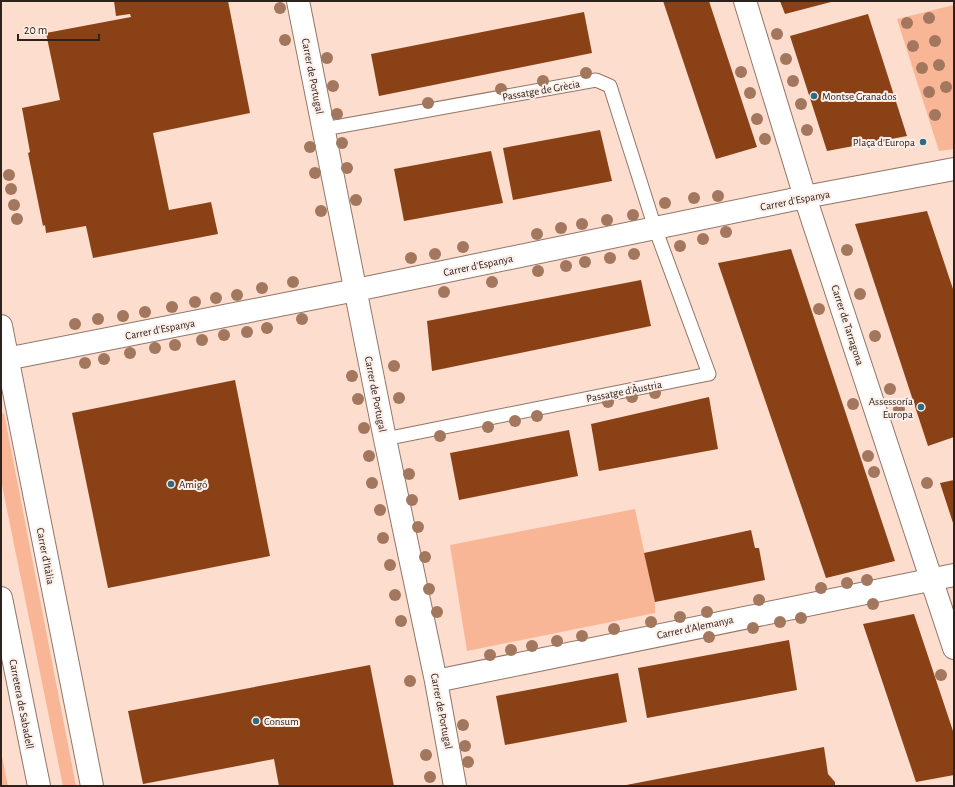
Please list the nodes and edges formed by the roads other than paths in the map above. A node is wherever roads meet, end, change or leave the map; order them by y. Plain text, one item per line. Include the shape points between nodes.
1 (298, 1) edge
2 (745, 1) edge
3 (324, 129) junction
4 (954, 170) edge
5 (805, 197) junction
6 (655, 228) junction
7 (356, 290) junction
8 (1, 326) edge
9 (4, 359) edge
10 (386, 439) junction
11 (954, 575) edge
12 (932, 579) junction
13 (1, 598) edge
14 (954, 648) edge
15 (436, 680) junction
16 (39, 786) edge
17 (92, 786) edge
18 (456, 786) edge

1 - 3 street, Carrer de Portugal
2 - 5 street, Carrer de Tarragona
3 - 6 lane, Passatge de Grècia via 596,80 610,86
3 - 7 street, Carrer de Portugal
4 - 5 street, Carrer d'Espanya
5 - 6 street, Carrer d'Espanya
5 - 12 street, Carrer de Tarragona
6 - 7 street, Carrer d'Espanya
6 - 10 lane, Passatge d'Àustria via 709,374
7 - 9 street, Carrer d'Espanya
7 - 10 street, Carrer de Portugal
8 - 9 street, Carrer d'Itàlia
9 - 17 street, Carrer d'Itàlia
10 - 15 street, Carrer de Portugal
11 - 12 street, Carrer d'Alemanya
12 - 14 street, Carrer de Tarragona
12 - 15 street, Carrer d'Alemanya
13 - 16 street, Carretera de Sabadell
15 - 18 street, Carrer de Portugal

